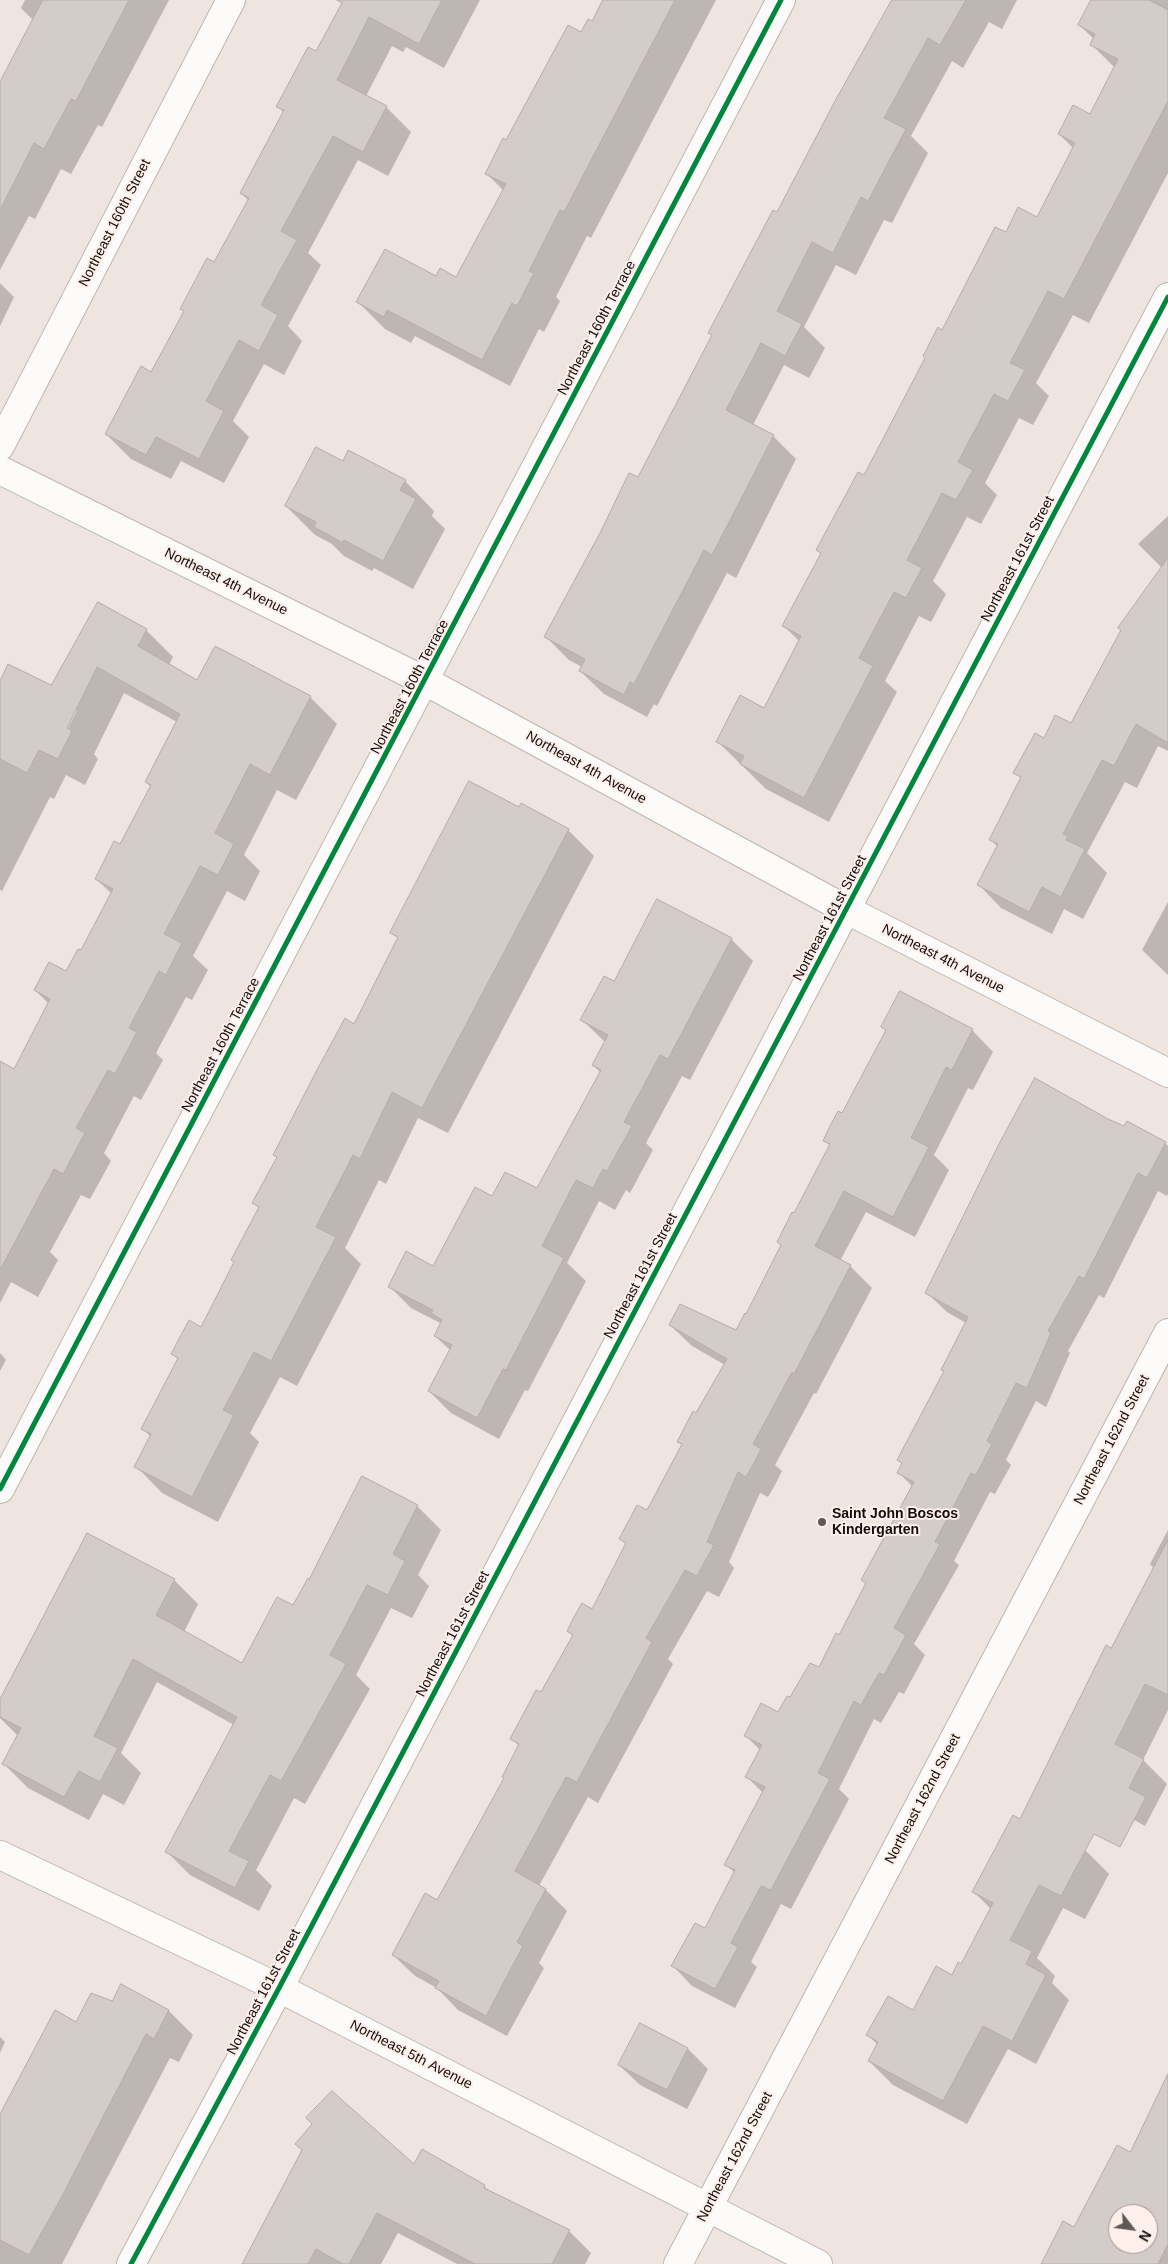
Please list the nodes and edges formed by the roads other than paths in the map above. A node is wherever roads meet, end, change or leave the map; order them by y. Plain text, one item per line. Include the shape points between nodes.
1 (231, 0) edge
2 (781, 0) edge
3 (1168, 297) edge
4 (0, 446) edge
5 (0, 470) edge
6 (425, 681) junction
7 (847, 910) junction
8 (1168, 1073) edge
9 (1168, 1333) edge
10 (0, 1489) edge
11 (0, 1854) edge
12 (279, 1988) junction
13 (709, 2207) junction
14 (131, 2264) edge
15 (678, 2264) edge
16 (818, 2264) edge

1 - 4 street, Northeast 160th Street
2 - 6 street, Northeast 160th Terrace
3 - 7 street, Northeast 161st Street
5 - 6 street, Northeast 4th Avenue
6 - 7 street, Northeast 4th Avenue
6 - 10 street, Northeast 160th Terrace
7 - 8 street, Northeast 4th Avenue
7 - 12 street, Northeast 161st Street
9 - 13 street, Northeast 162nd Street
11 - 12 street, Northeast 5th Avenue
12 - 13 street, Northeast 5th Avenue
12 - 14 street, Northeast 161st Street
13 - 15 street, Northeast 162nd Street
13 - 16 street, Northeast 5th Avenue

